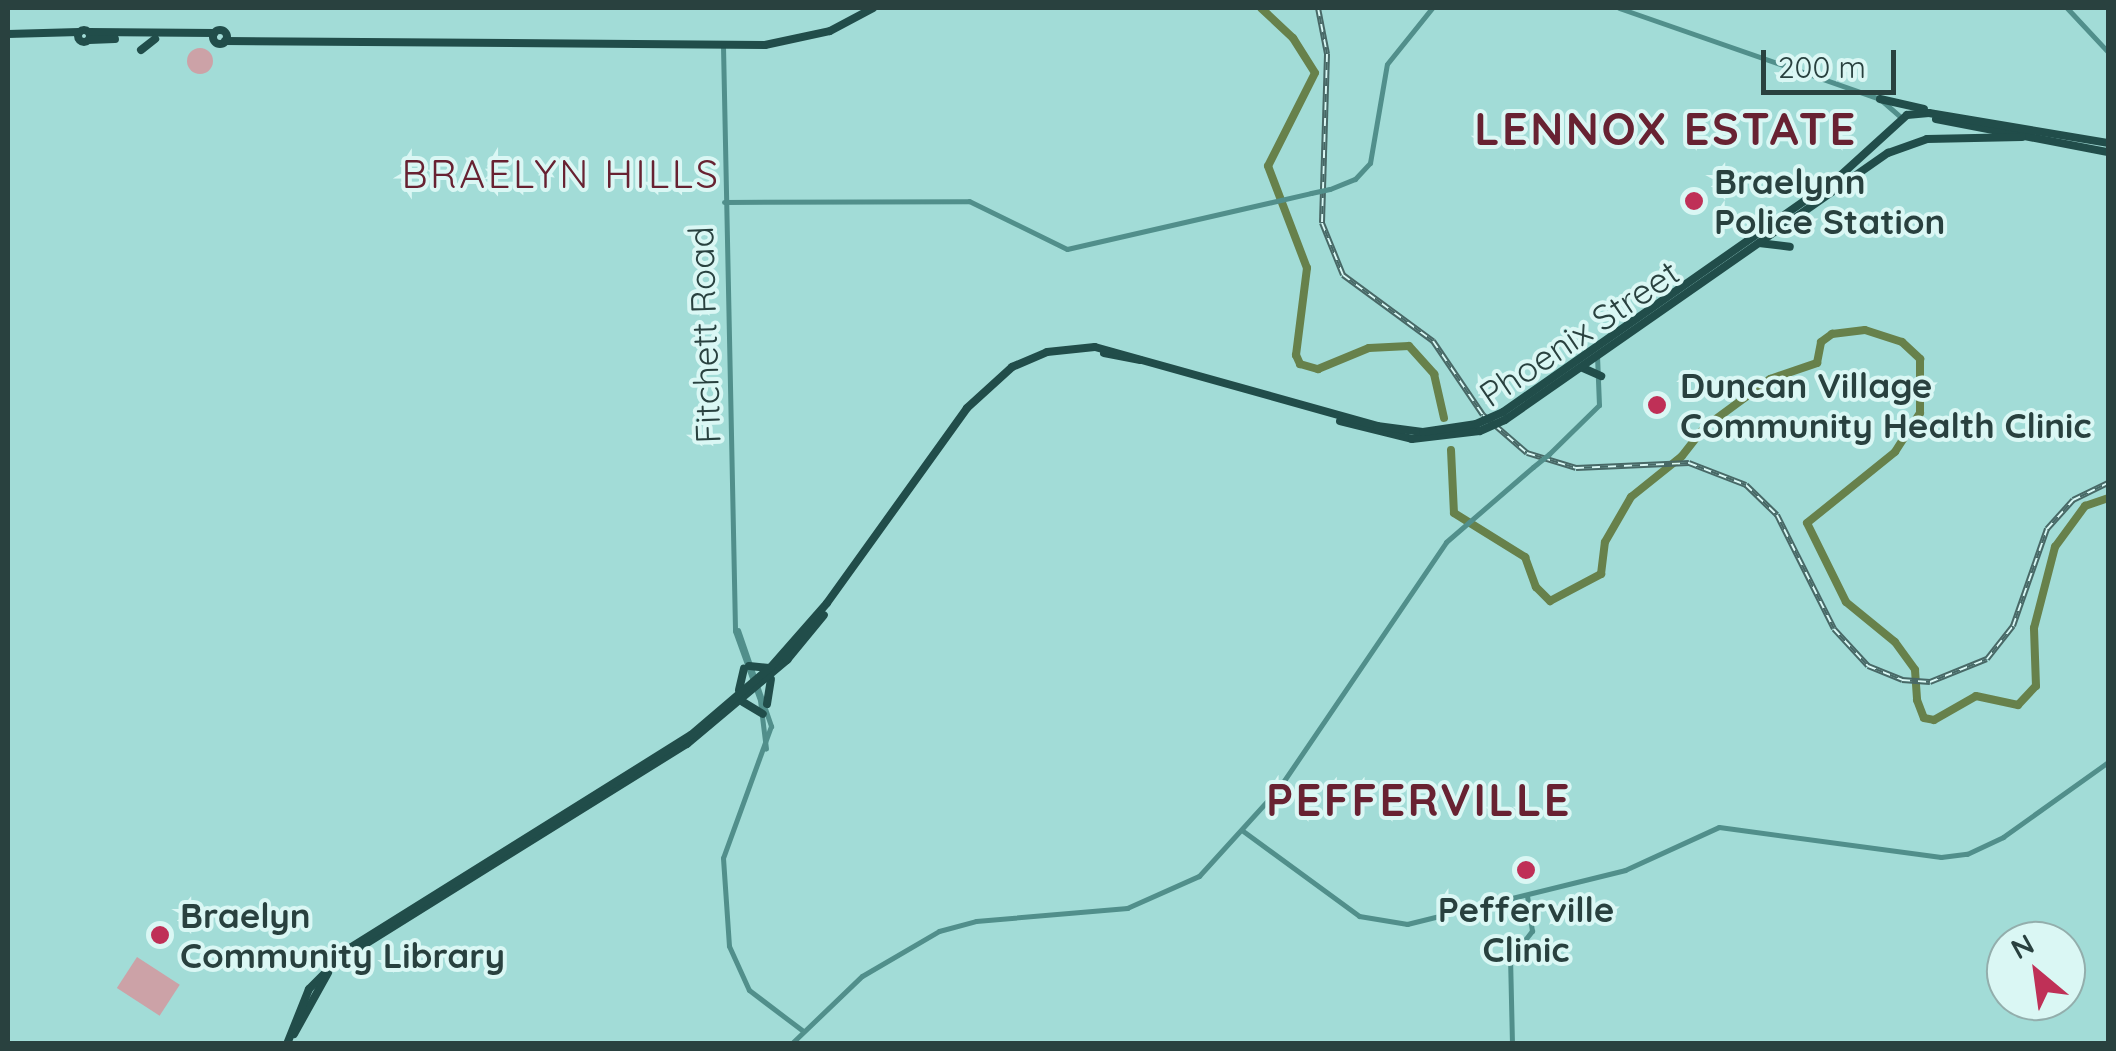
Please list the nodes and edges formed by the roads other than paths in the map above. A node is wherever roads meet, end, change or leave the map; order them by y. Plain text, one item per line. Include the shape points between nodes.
1 (874, 8) edge
2 (1432, 8) edge
3 (1618, 8) edge
4 (2067, 8) edge
5 (8, 34) edge
6 (84, 36) junction
7 (214, 37) junction
8 (155, 39) junction
9 (723, 46) junction
10 (141, 50) dead end
11 (2108, 52) edge
12 (1880, 99) junction
13 (1903, 119) junction
14 (1971, 120) junction
15 (2022, 137) junction
16 (2108, 143) edge
17 (2108, 152) edge
18 (1872, 164) junction
19 (724, 202) junction
20 (1759, 244) junction
21 (1790, 247) dead end
22 (1596, 353) junction
23 (1583, 368) junction
24 (1601, 376) junction
25 (1504, 416) junction
26 (1366, 426) junction
27 (734, 622) junction
28 (726, 642) dead end
29 (736, 646) junction
30 (787, 660) junction
31 (746, 668) junction
32 (771, 668) junction
33 (755, 684) junction
34 (736, 701) junction
35 (765, 709) junction
36 (2108, 762) edge
37 (1243, 831) junction
38 (1527, 895) junction
39 (803, 1031) junction
40 (290, 1044) edge
41 (791, 1044) edge
42 (1512, 1044) edge

1 - 9 main road via 812,37
2 - 19 street, bridge via 1387,64 1370,162 1330,189 1066,249 965,200
3 - 12 street
4 - 11 street
5 - 6 main road
6 - 7 main road
6 - 8 main road
7 - 8 main road
7 - 9 main road
8 - 10 main road
9 - 19 street, Fitchett Road
12 - 13 street
12 - 14 main road
13 - 14 main road via 1937,114
13 - 15 main road via 1926,117
13 - 18 main road
13 - 22 main road, Phoenix Street via 1861,160
14 - 16 main road
15 - 17 main road
15 - 18 main road, Phoenix Street via 1916,141
18 - 20 main road, Phoenix Street
19 - 27 street, Fitchett Road
20 - 21 main road
20 - 22 main road, Phoenix Street
22 - 23 main road, Phoenix Street
22 - 24 street
22 - 25 main road, Phoenix Street
23 - 24 main road
23 - 25 main road, Phoenix Street
24 - 37 street, bridge via 1596,412 1464,523
25 - 26 main road, Phoenix Street, bridge via 1432,440
26 - 30 main road via 1110,354 1067,353 1030,363 997,383 968,414
26 - 32 main road via 1114,349 1066,348 1029,358 976,396 827,603
27 - 29 street, Fitchett Road
27 - 31 street, Fitchett Road
28 - 29 street
29 - 31 street, Fitchett Road
30 - 33 main road
30 - 35 main road via 768,682
31 - 32 main road
31 - 33 street, Fitchett Road
31 - 34 main road
32 - 33 main road
33 - 34 main road
33 - 35 street, Fitchett Road
34 - 35 main road
34 - 40 main road via 350,948 309,989
35 - 39 street, Fitchett Road via 766,749 723,858 729,946 749,990
36 - 38 street via 2004,837 1967,854 1941,857 1718,827 1628,869
37 - 38 street via 1351,910 1382,924 1418,922
37 - 39 street via 1199,876 1146,903 976,921 914,944 862,976
38 - 42 street via 1532,931 1510,958
39 - 41 street

